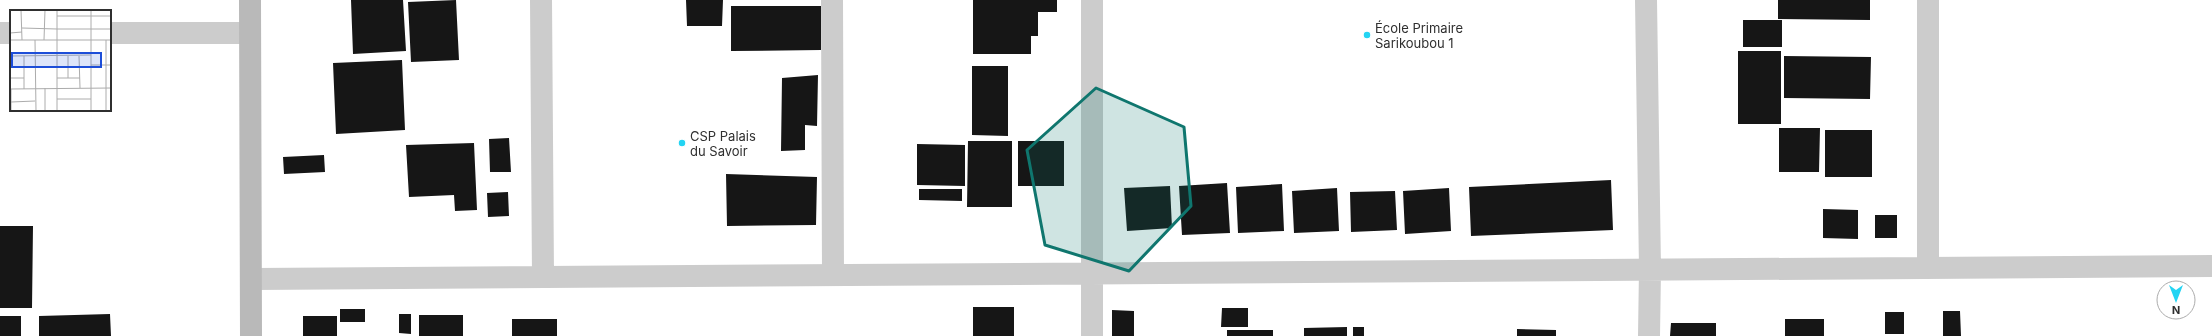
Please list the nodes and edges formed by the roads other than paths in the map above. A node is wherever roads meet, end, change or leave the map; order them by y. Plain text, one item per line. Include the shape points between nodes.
1 (250, 0) edge
2 (541, 0) edge
3 (832, 0) edge
4 (1092, 0) edge
5 (1646, 0) edge
6 (1928, 0) edge
7 (111, 33) edge
8 (250, 33) junction
9 (2212, 266) edge
10 (1928, 268) junction
11 (1650, 269) junction
12 (1092, 273) junction
13 (833, 275) junction
14 (543, 277) junction
15 (251, 279) junction
16 (251, 336) edge
17 (1092, 336) edge
18 (1649, 336) edge

1 - 8 street
2 - 14 street
3 - 13 street
4 - 12 street
5 - 11 street
6 - 10 street
7 - 8 street
8 - 15 street
9 - 10 street
10 - 11 street
11 - 12 street
11 - 18 street
12 - 13 street
12 - 17 street
13 - 14 street
14 - 15 street
15 - 16 street

